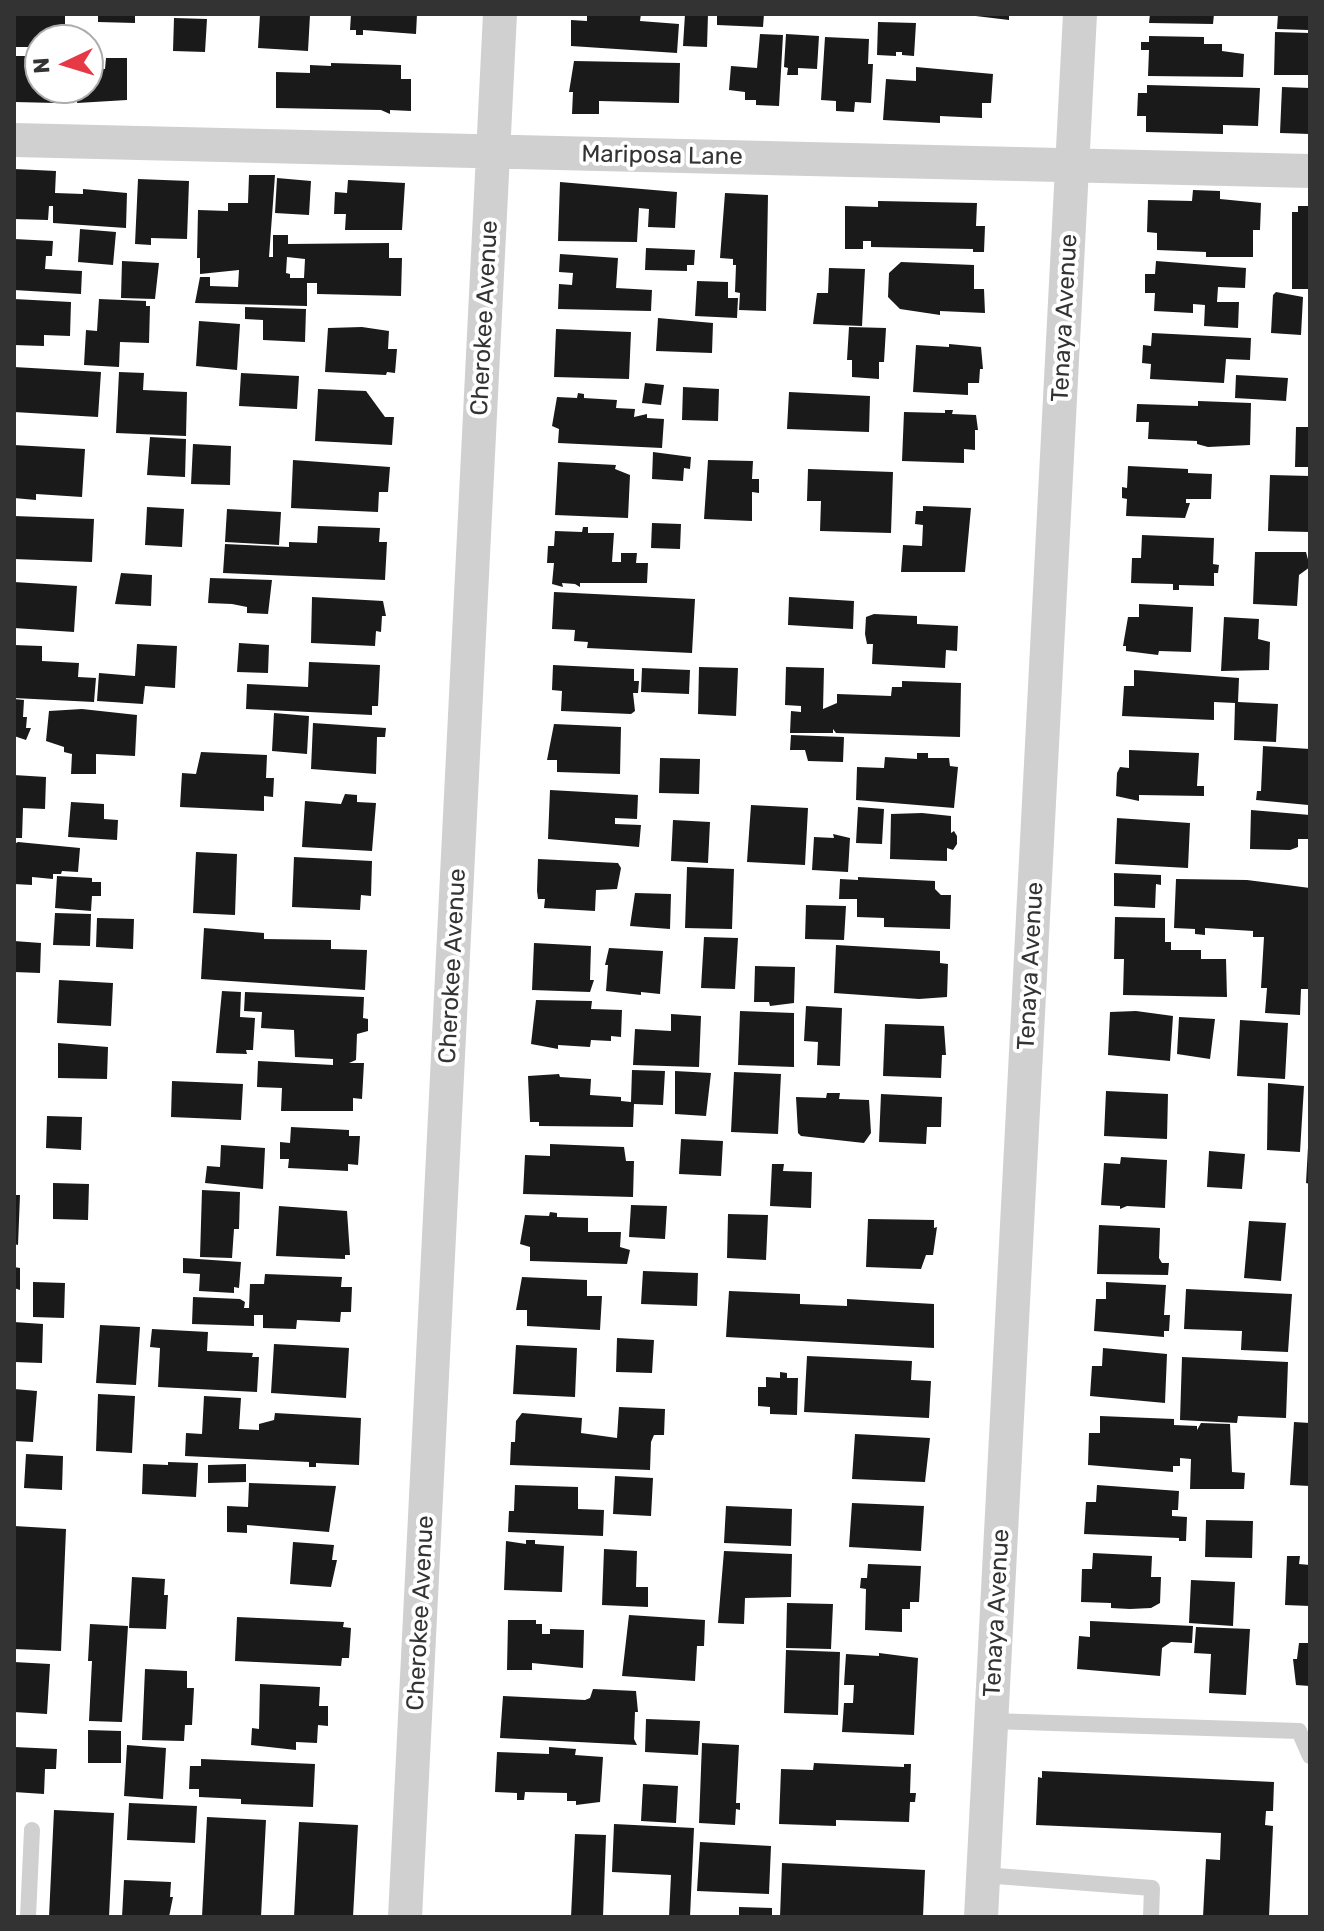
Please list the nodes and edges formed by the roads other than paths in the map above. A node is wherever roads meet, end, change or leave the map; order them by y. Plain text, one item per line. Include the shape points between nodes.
1 (500, 14) edge
2 (1080, 14) edge
3 (14, 140) edge
4 (494, 152) junction
5 (1073, 165) junction
6 (1310, 171) edge
7 (992, 1721) junction
8 (1310, 1756) edge
9 (32, 1830) dead end
10 (983, 1875) junction
11 (28, 1917) edge
12 (405, 1917) edge
13 (981, 1917) edge
14 (1151, 1917) edge

1 - 4 street, Cherokee Avenue
2 - 5 street, Tenaya Avenue
3 - 4 street, Mariposa Lane
4 - 5 street, Mariposa Lane
4 - 12 street, Cherokee Avenue
5 - 6 street, Mariposa Lane
5 - 7 street, Tenaya Avenue
7 - 8 lane via 1299,1731
7 - 10 street, Tenaya Avenue
9 - 11 lane
10 - 13 street, Tenaya Avenue
10 - 14 lane via 1152,1888

